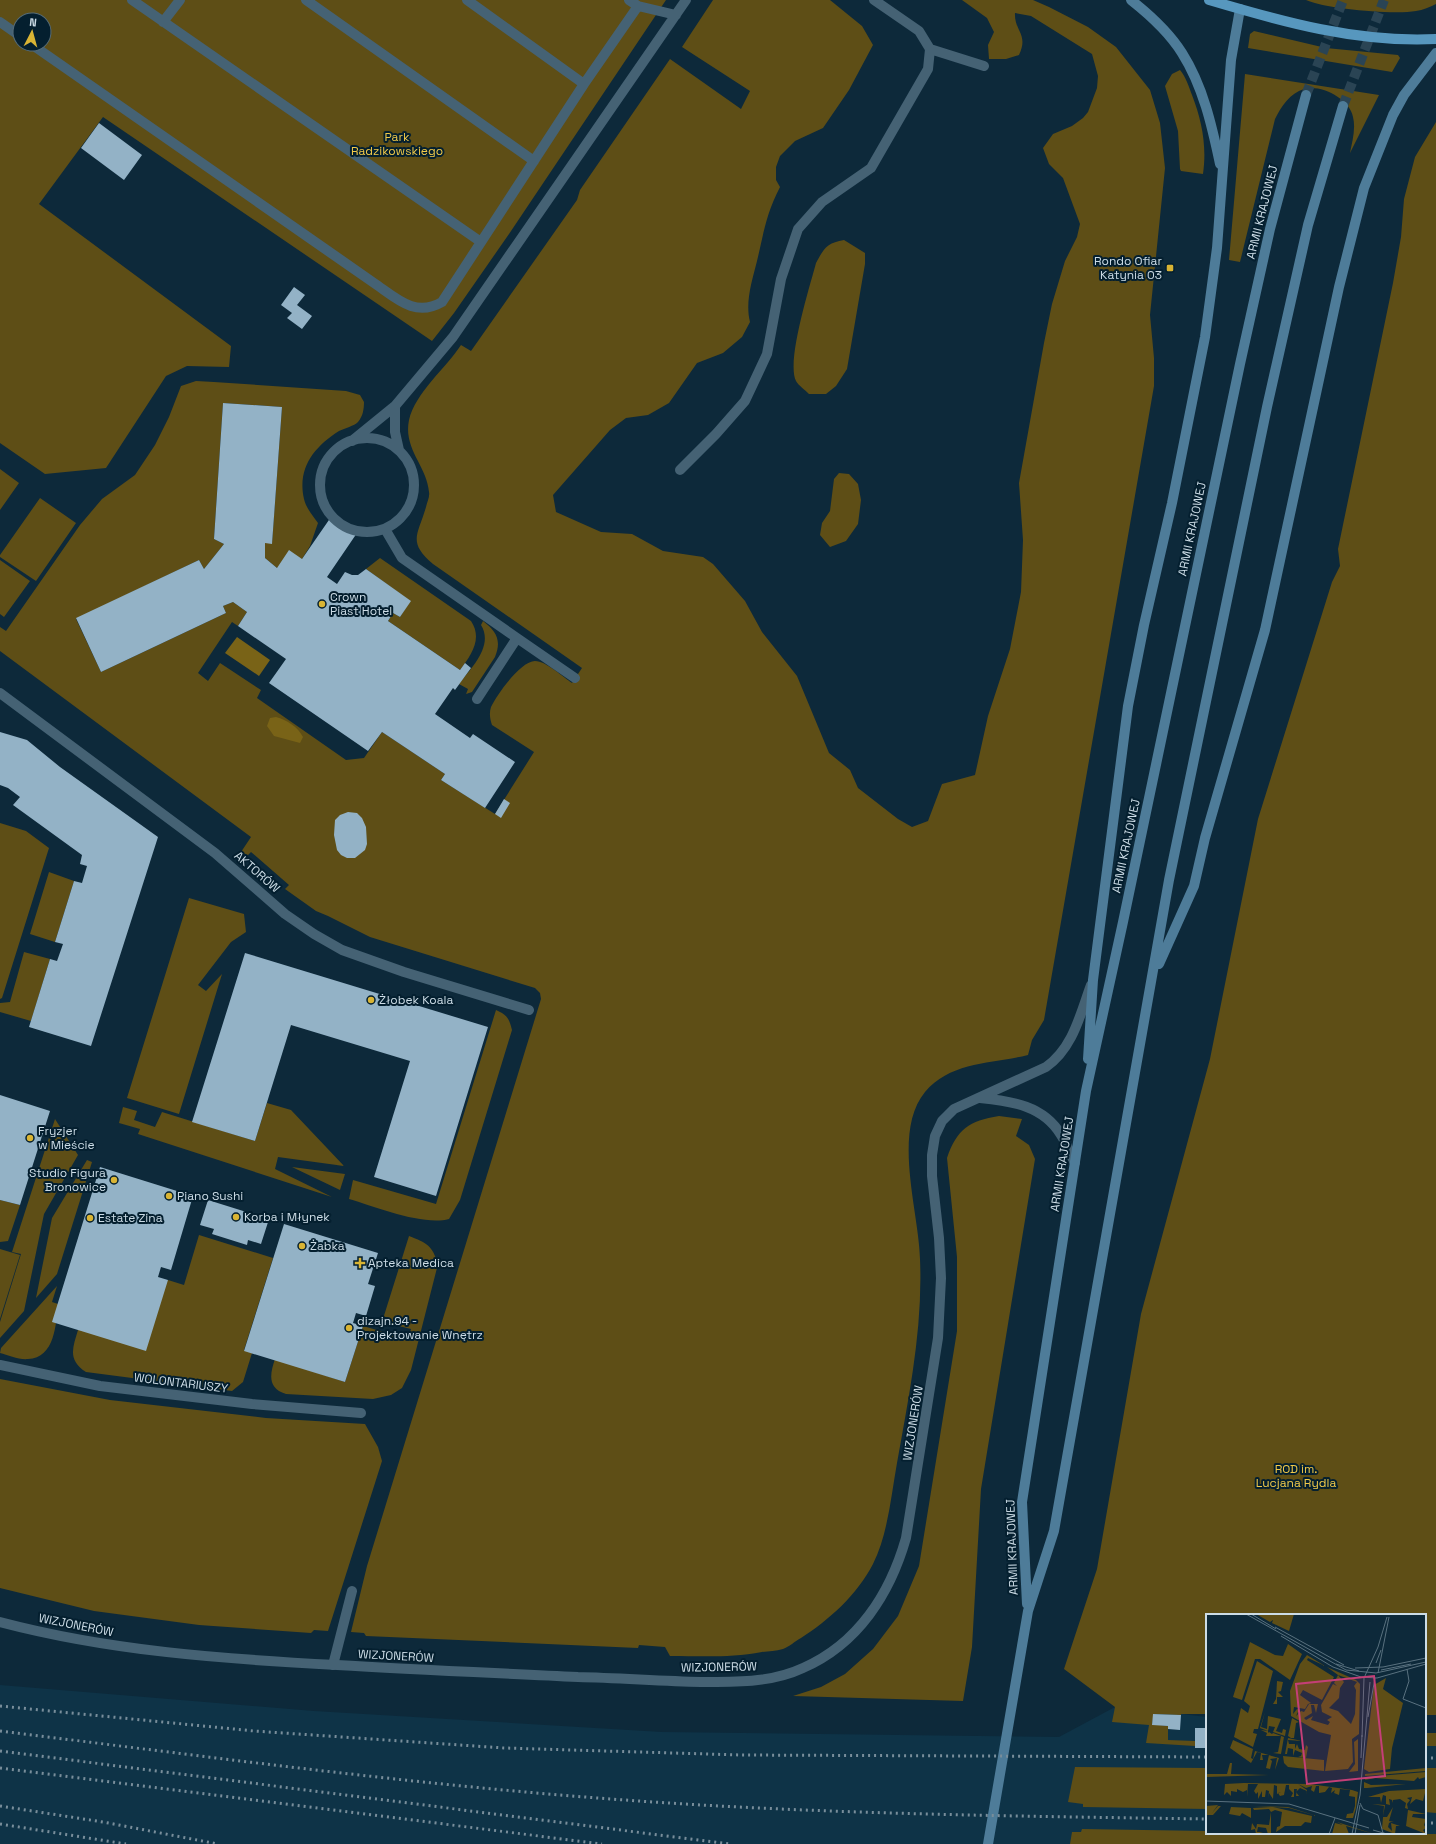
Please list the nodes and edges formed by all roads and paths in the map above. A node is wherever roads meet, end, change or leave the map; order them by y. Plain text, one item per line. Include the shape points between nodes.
1 (132, 0) edge
2 (180, 0) edge
3 (306, 0) edge
4 (467, 0) edge
5 (629, 0) edge
6 (686, 0) edge
7 (874, 0) edge
8 (1131, 0) edge
9 (1209, 0) edge
10 (1242, 5) edge
11 (638, 6) junction
12 (676, 15) junction
13 (0, 22) edge
14 (163, 22) junction
15 (12, 30) edge
16 (1436, 39) edge
17 (930, 49) junction
18 (42, 52) edge
19 (1436, 53) edge
20 (984, 66) dead end
21 (584, 84) junction
22 (1306, 95) tunnel mouth
23 (1343, 106) tunnel mouth
24 (534, 161) junction
25 (1223, 173) junction
26 (481, 242) junction
27 (395, 406) junction
28 (352, 442) junction
29 (399, 450) junction
30 (680, 470) dead end
31 (385, 529) junction
32 (517, 638) junction
33 (575, 678) dead end
34 (0, 693) edge
35 (477, 699) dead end
36 (1153, 976) junction
37 (1093, 980) junction
38 (529, 1010) dead end
39 (1086, 1091) junction
40 (978, 1098) junction
41 (1075, 1163) junction
42 (0, 1365) edge
43 (361, 1413) dead end
44 (352, 1591) dead end
45 (1028, 1611) junction
46 (0, 1622) edge
47 (333, 1665) junction
48 (988, 1844) edge

1 - 14 street
2 - 14 street
3 - 24 street
4 - 21 street
5 - 11 street
6 - 12 street
7 - 17 street via 919,31
8 - 25 main road via 1154,18 1182,53 1202,98
9 - 10 main road
10 - 16 main road via 1318,30 1384,39
10 - 25 main road via 1231,60
11 - 12 street
11 - 21 street
12 - 27 street via 453,337
13 - 15 street
14 - 26 street
17 - 20 street
17 - 30 street via 928,69 871,168 822,202 798,229 781,279 767,354 745,401
18 - 26 street via 374,283 414,308 427,308 442,302
19 - 36 main road via 1404,95 1393,115 1364,188 1339,287 1265,630 1205,838 1194,886
21 - 24 street
22 - 39 main road, ARMII KRAJOWEJ via 1270,229 1240,364
23 - 36 main road, ARMII KRAJOWEJ via 1308,225 1267,407 1169,880
24 - 26 street
25 - 37 main road via 1217,248 1205,337 1128,706
27 - 28 street
27 - 29 street via 395,432
28 - 29 street via 376,439
28 - 31 street via 338,448 328,459 322,473 320,488 324,502 331,515 342,525 370,533
29 - 31 street via 409,462 414,478 414,494 409,509 399,521
31 - 32 street via 402,558
32 - 33 street
32 - 35 street
34 - 38 street, AKTORÓW via 215,853 285,914 314,934 342,950 404,972
36 - 45 main road, ARMII KRAJOWEJ via 1054,1530
37 - 39 main road
37 - 40 street, WIZJONERÓW via 1074,1033 1055,1061
39 - 41 main road, ARMII KRAJOWEJ
40 - 41 street, WIZJONERÓW via 1021,1104 1039,1112 1061,1135
40 - 47 street, WIZJONERÓW via 954,1109 942,1121 935,1136 932,1176 941,1278 940,1316 934,1374 916,1483 906,1538 894,1574 872,1613 849,1638 802,1669 778,1676 739,1682
41 - 45 main road, ARMII KRAJOWEJ via 1022,1502
42 - 43 street, WOLONTARIUSZY via 100,1386 252,1404
44 - 47 street
45 - 48 main road, ARMII KRAJOWEJ
46 - 47 street, WIZJONERÓW via 103,1644 184,1655

